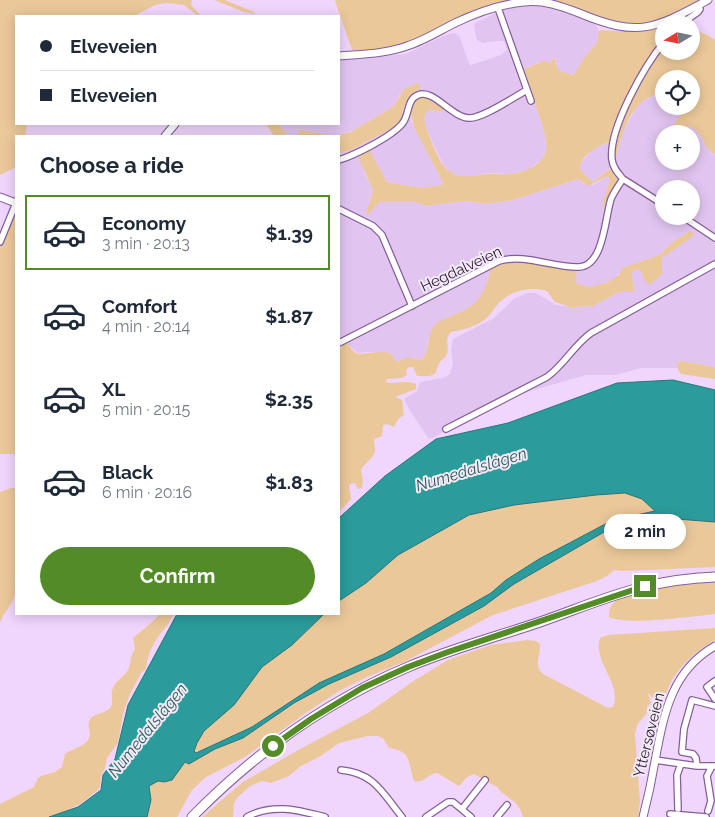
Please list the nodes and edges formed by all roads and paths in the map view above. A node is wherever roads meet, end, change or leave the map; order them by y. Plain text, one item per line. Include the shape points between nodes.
1 (708, 0) edge
2 (698, 6) junction
3 (498, 8) junction
4 (694, 15) edge
5 (655, 54) edge
6 (340, 56) edge
7 (527, 90) junction
8 (531, 101) dead end
9 (174, 125) edge
10 (165, 135) edge
11 (340, 160) edge
12 (624, 179) junction
13 (0, 197) edge
14 (655, 198) edge
15 (15, 203) edge
16 (15, 205) edge
17 (340, 210) edge
18 (696, 225) edge
19 (715, 238) edge
20 (0, 242) edge
21 (715, 264) edge
22 (412, 306) junction
23 (342, 338) edge
24 (446, 429) dead end
25 (715, 577) edge
26 (715, 646) edge
27 (715, 681) edge
28 (715, 699) edge
29 (715, 706) edge
30 (655, 760) junction
31 (681, 764) junction
32 (697, 766) junction
33 (713, 766) edge
34 (341, 770) dead end
35 (485, 780) dead end
36 (507, 804) dead end
37 (462, 809) junction
38 (678, 809) dead end
39 (670, 814) dead end
40 (707, 814) edge
41 (192, 817) edge
42 (247, 817) edge
43 (325, 817) edge
44 (402, 817) edge
45 (426, 817) edge
46 (471, 817) edge
47 (497, 817) edge
48 (643, 817) edge

1 - 2 main road
2 - 3 main road via 660,24 634,28 608,25 548,3 525,2
2 - 4 street via 700,9
3 - 6 main road via 460,21 405,47
3 - 7 street
5 - 12 street via 616,131 613,162
7 - 8 street
7 - 11 street via 472,118 461,117 430,96 419,94 411,100 404,121 397,128 357,154
9 - 10 main road
12 - 14 street
12 - 22 street, Hegdalveien via 612,197 598,254 589,264 579,267 506,259
13 - 15 main road
16 - 20 street
17 - 22 street, Hegdalveien via 373,226 382,235
18 - 19 street
21 - 24 street via 591,333 548,377
22 - 23 street, Hegdalveien
25 - 41 highway via 664,582 625,592 448,652 385,677 311,719 273,746
26 - 30 main road, Yttersøveien via 688,667 676,686 668,704
27 - 28 street via 707,687
29 - 32 street via 692,700 682,752 692,754
30 - 31 street
30 - 48 main road, Yttersøveien
31 - 32 street
31 - 38 street via 677,775
32 - 33 street
33 - 40 street via 707,776 711,801
34 - 44 street via 353,771 370,779 386,794
35 - 37 street
36 - 47 street
37 - 45 street via 448,802
37 - 46 street
39 - 40 street
42 - 43 street via 264,810 282,808

